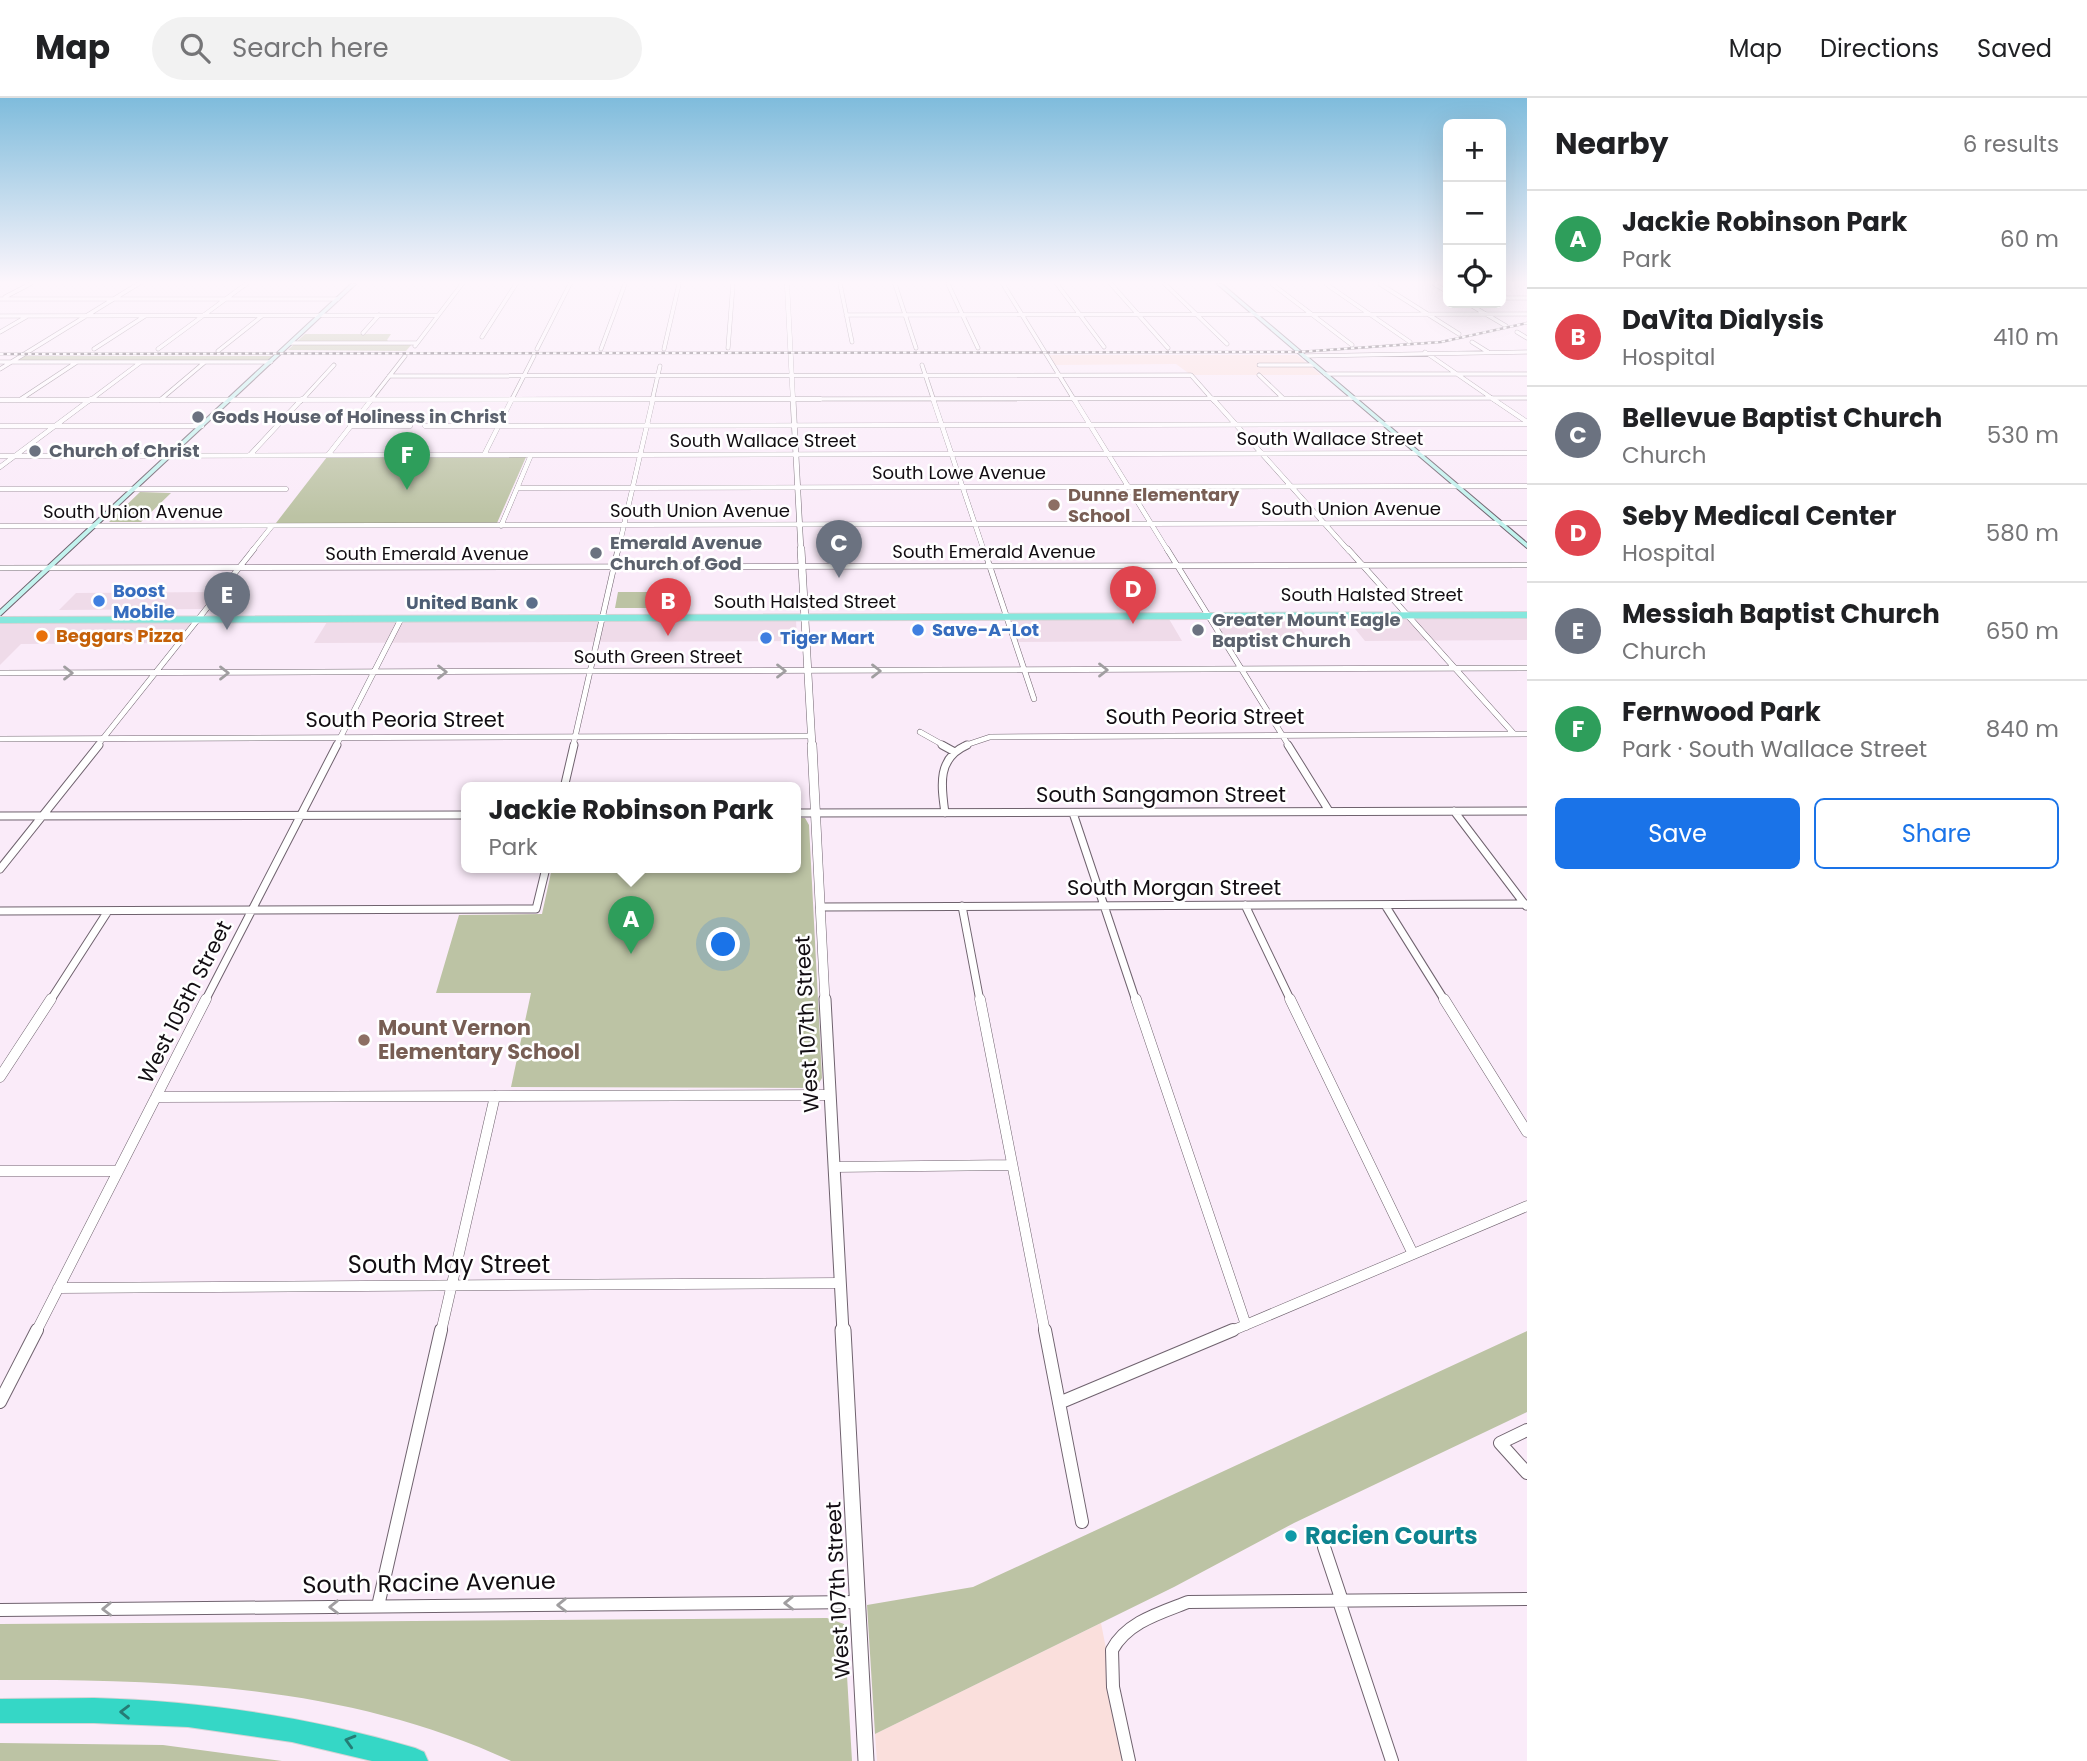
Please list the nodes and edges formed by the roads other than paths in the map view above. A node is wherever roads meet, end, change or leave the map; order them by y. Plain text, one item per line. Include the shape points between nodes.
1 (0, 362) edge
2 (11, 362) junction
3 (76, 362) junction
4 (141, 362) junction
5 (205, 362) junction
6 (271, 362) joint
7 (401, 362) edge
8 (531, 362) edge
9 (791, 362) edge
10 (1051, 362) edge
11 (1310, 362) edge
12 (1439, 362) edge
13 (334, 365) dead end
14 (922, 365) dead end
15 (1259, 365) dead end
16 (1314, 365) junction
17 (660, 366) dead end
18 (0, 369) edge
19 (1325, 374) junction
20 (1457, 374) junction
21 (1527, 374) edge
22 (926, 375) junction
23 (1059, 375) junction
24 (1259, 375) dead end
25 (389, 376) junction
26 (524, 376) junction
27 (658, 376) junction
28 (792, 376) junction
29 (1213, 398) junction
30 (1283, 398) junction
31 (1353, 398) junction
32 (1492, 398) junction
33 (1527, 398) edge
34 (793, 399) junction
35 (933, 399) junction
36 (1073, 399) junction
37 (0, 400) edge
38 (19, 400) junction
39 (90, 400) junction
40 (160, 400) junction
41 (230, 400) junction
42 (302, 400) junction
43 (371, 400) junction
44 (512, 400) junction
45 (652, 400) junction
46 (1527, 423) edge
47 (1384, 424) junction
48 (794, 425) junction
49 (942, 425) junction
50 (1090, 425) junction
51 (1236, 425) junction
52 (0, 426) edge
53 (54, 426) junction
54 (202, 426) junction
55 (351, 426) junction
56 (410, 426) dead end
57 (425, 426) dead end
58 (499, 426) junction
59 (646, 426) junction
60 (1262, 453) junction
61 (1418, 453) junction
62 (1527, 453) edge
63 (796, 454) junction
64 (952, 454) junction
65 (1107, 454) junction
66 (250, 455) junction
67 (328, 455) junction
68 (484, 455) junction
69 (531, 455) junction
70 (640, 455) junction
71 (0, 456) edge
72 (14, 456) junction
73 (170, 456) junction
74 (0, 467) edge
75 (1292, 486) junction
76 (1457, 486) junction
77 (1527, 486) edge
78 (963, 487) junction
79 (1128, 487) junction
80 (517, 488) junction
81 (632, 488) junction
82 (798, 488) junction
83 (0, 489) edge
84 (134, 489) junction
85 (286, 489) dead end
86 (1325, 523) junction
87 (1500, 523) junction
88 (1527, 523) edge
89 (975, 524) junction
90 (1150, 524) junction
91 (624, 525) junction
92 (800, 525) junction
93 (0, 526) edge
94 (94, 526) junction
95 (272, 526) junction
96 (501, 526) junction
97 (1527, 546) edge
98 (1363, 565) junction
99 (1527, 565) edge
100 (989, 566) junction
101 (1176, 566) junction
102 (614, 567) junction
103 (802, 567) junction
104 (0, 568) edge
105 (49, 568) junction
106 (239, 568) junction
107 (1527, 610) edge
108 (1206, 613) junction
109 (1405, 613) junction
110 (1006, 614) junction
111 (603, 615) junction
112 (805, 615) junction
113 (1527, 615) edge
114 (0, 616) edge
115 (403, 616) junction
116 (201, 617) junction
117 (1527, 668) edge
118 (1241, 669) junction
119 (1456, 669) junction
120 (1024, 670) junction
121 (808, 671) junction
122 (374, 672) junction
123 (590, 672) junction
124 (0, 673) edge
125 (156, 673) junction
126 (1034, 699) dead end
127 (919, 732) dead end
128 (1527, 733) edge
129 (1514, 734) junction
130 (1281, 735) junction
131 (811, 736) junction
132 (340, 737) junction
133 (576, 737) junction
134 (104, 738) junction
135 (0, 739) edge
136 (953, 751) junction
137 (565, 782) edge
138 (1329, 811) junction
139 (1454, 811) junction
140 (1527, 811) edge
141 (801, 813) edge
142 (815, 813) junction
143 (945, 813) junction
144 (1073, 813) junction
145 (300, 815) junction
146 (461, 815) edge
147 (0, 816) edge
148 (42, 816) junction
149 (0, 869) edge
150 (545, 873) edge
151 (1245, 905) junction
152 (1385, 905) junction
153 (1526, 905) edge
154 (961, 906) junction
155 (1104, 906) junction
156 (820, 907) junction
157 (252, 910) junction
158 (0, 911) edge
159 (108, 911) junction
160 (0, 1077) edge
161 (830, 1095) junction
162 (495, 1096) junction
163 (156, 1097) junction
164 (1527, 1132) edge
165 (1012, 1166) junction
166 (834, 1167) junction
167 (0, 1171) edge
168 (118, 1171) junction
169 (1527, 1206) edge
170 (1413, 1254) junction
171 (841, 1283) junction
172 (452, 1286) junction
173 (58, 1288) junction
174 (1246, 1325) junction
175 (0, 1402) edge
176 (1059, 1403) junction
177 (1527, 1430) edge
178 (1527, 1473) edge
179 (1082, 1522) dead end
180 (1324, 1547) dead end
181 (1527, 1599) edge
182 (1341, 1601) junction
183 (858, 1602) junction
184 (378, 1606) junction
185 (0, 1610) edge
186 (0, 1711) edge
187 (415, 1761) edge
188 (866, 1761) edge
189 (1129, 1761) edge
190 (1392, 1761) edge

1 - 2 street
2 - 3 street
2 - 18 street
3 - 4 street
3 - 38 street
4 - 5 street
4 - 39 street
5 - 6 street
5 - 40 street
6 - 41 main road
7 - 25 street
8 - 26 street
9 - 28 street, West 107th Street
10 - 23 street
11 - 16 main road
12 - 20 street
13 - 42 street
14 - 22 street
15 - 16 street
16 - 19 main road
17 - 27 street
19 - 20 street
19 - 31 main road
20 - 21 street
20 - 32 street
22 - 23 street
22 - 28 street
22 - 35 street
23 - 29 street via 1192,374
23 - 36 street
24 - 30 street
25 - 26 street
25 - 43 street
26 - 27 street
26 - 44 street
27 - 28 street
27 - 45 street
28 - 34 street, West 107th Street
29 - 30 street
29 - 36 street
29 - 51 street
30 - 31 street
31 - 32 street
31 - 47 main road
32 - 33 street
32 - 46 street
34 - 35 street
34 - 45 street
34 - 48 street, West 107th Street
35 - 36 street
35 - 49 street
36 - 50 street
37 - 38 street
38 - 39 street
39 - 40 street
39 - 53 street
40 - 41 street
41 - 42 street
41 - 54 main road
42 - 43 street
42 - 66 street
43 - 44 street
43 - 55 street
44 - 45 street
44 - 58 street
45 - 59 street
46 - 47 street
47 - 51 street
47 - 61 main road
48 - 49 street
48 - 59 street
48 - 63 street, West 107th Street
49 - 50 street
49 - 64 street
50 - 51 street
50 - 65 street
51 - 60 street
52 - 53 street
53 - 54 street
53 - 72 street
54 - 73 main road
55 - 56 street
55 - 67 street
57 - 58 street
58 - 59 street
58 - 68 street
59 - 70 street
60 - 61 street, South Wallace Street
60 - 65 street, South Wallace Street
60 - 75 street
61 - 62 street, South Wallace Street
61 - 76 main road
63 - 64 street, South Wallace Street
63 - 70 street, South Wallace Street
63 - 82 street, West 107th Street
64 - 65 street, South Wallace Street
64 - 78 street
65 - 79 street
66 - 67 street, South Wallace Street
66 - 73 street, South Wallace Street
67 - 68 street, South Wallace Street
68 - 69 street, South Wallace Street
69 - 70 street, South Wallace Street
69 - 80 street
70 - 81 street
71 - 72 street, South Wallace Street
72 - 73 street, South Wallace Street
72 - 74 street
73 - 84 main road
75 - 76 street, South Lowe Avenue
75 - 79 street, South Lowe Avenue
75 - 86 street
76 - 77 street, South Lowe Avenue
76 - 87 main road
78 - 79 street, South Lowe Avenue
78 - 82 street, South Lowe Avenue
78 - 89 street
79 - 90 street
80 - 81 street, South Lowe Avenue
80 - 96 street
81 - 82 street, South Lowe Avenue
81 - 91 street
82 - 92 street, West 107th Street
83 - 84 street
84 - 85 street
84 - 94 main road
86 - 87 street, South Union Avenue
86 - 90 street, South Union Avenue
86 - 98 street
87 - 88 street, South Union Avenue
87 - 97 main road
89 - 90 street, South Union Avenue
89 - 92 street, South Union Avenue
89 - 100 street
90 - 101 street
91 - 92 street, South Union Avenue
91 - 96 street, South Union Avenue
91 - 102 street
92 - 103 street, West 107th Street
93 - 94 street, South Union Avenue
94 - 95 street, South Union Avenue
94 - 105 main road
95 - 96 street, South Union Avenue
95 - 106 street
98 - 99 street, South Emerald Avenue
98 - 101 street, South Emerald Avenue
98 - 109 street
100 - 101 street, South Emerald Avenue
100 - 103 street, South Emerald Avenue
100 - 110 street
101 - 108 street
102 - 103 street, South Emerald Avenue
102 - 106 street, South Emerald Avenue
102 - 111 street
103 - 112 street, West 107th Street
104 - 105 street, South Emerald Avenue
105 - 106 street, South Emerald Avenue
105 - 114 main road
106 - 116 street
107 - 109 main road, South Halsted Street
108 - 109 main road, South Halsted Street
108 - 110 main road, South Halsted Street
108 - 118 street
109 - 113 main road, South Halsted Street
109 - 119 street
110 - 112 main road, South Halsted Street
110 - 120 street
111 - 112 main road, South Halsted Street
111 - 115 main road, South Halsted Street
111 - 123 street
112 - 121 street, West 107th Street
114 - 116 main road, South Halsted Street
115 - 116 main road, South Halsted Street
115 - 122 street, West 105th Street
116 - 125 street
117 - 119 street, South Green Street
118 - 119 street, South Green Street
120 -> 118 street, South Green Street
118 - 130 street
119 - 129 street
121 -> 120 street, South Green Street
120 - 126 street
123 -> 121 street, South Green Street
121 - 131 street, West 107th Street
122 -> 123 street, South Green Street
125 -> 122 street, South Green Street
122 - 132 street, West 105th Street
123 - 133 street
124 -> 125 street, South Green Street
125 - 134 street
127 - 136 street
128 - 129 street, South Peoria Street
129 - 130 street, South Peoria Street
130 - 136 street, South Peoria Street via 1003,736
130 - 138 street
131 - 133 street, South Peoria Street
131 - 142 street, West 107th Street
132 - 133 street, South Peoria Street
132 - 134 street, South Peoria Street
132 - 145 street, West 105th Street
133 - 137 street
134 - 135 street, South Peoria Street
134 - 148 street
136 - 143 street via 940,772
138 - 139 street, South Sangamon Street
138 - 144 street, South Sangamon Street
139 - 140 street, South Sangamon Street
139 - 153 street
141 - 142 street, South Sangamon Street
142 - 143 street, South Sangamon Street
142 - 156 street, West 107th Street
143 - 144 street, South Sangamon Street
144 - 155 street
145 - 146 street
145 - 148 street
145 - 157 street, West 105th Street
147 - 148 street
148 - 149 street
150 - 157 street via 536,909
151 - 152 street, South Morgan Street
151 - 155 street, South Morgan Street
151 - 170 street
152 - 153 street, South Morgan Street
152 - 164 street
154 - 155 street, South Morgan Street
154 - 156 street, South Morgan Street
154 - 165 street
155 - 174 street
156 - 161 street, West 107th Street
157 - 159 street
157 - 163 street, West 105th Street
158 - 159 street
159 - 160 street
161 - 162 street
161 - 166 street, West 107th Street
162 - 163 street
162 - 172 street
163 - 168 street, West 105th Street
165 - 166 street
165 - 176 street
166 - 171 street, West 107th Street
167 - 168 street
168 - 173 street, West 105th Street
169 - 170 street
170 - 174 street
171 - 172 street, South May Street
171 - 183 street, West 107th Street
172 - 173 street, South May Street
172 - 184 street
173 - 175 street, West 105th Street
174 - 176 street
176 - 179 street
177 - 178 street via 1500,1443
180 - 182 street
181 - 182 street
182 - 189 street via 1188,1602 1140,1621 1113,1647 1111,1670
182 - 190 street
183 -> 184 street, South Racine Avenue
183 - 188 street, West 107th Street
184 -> 185 street, South Racine Avenue
187 -> 186 highway via 340,1738 247,1721 149,1712

